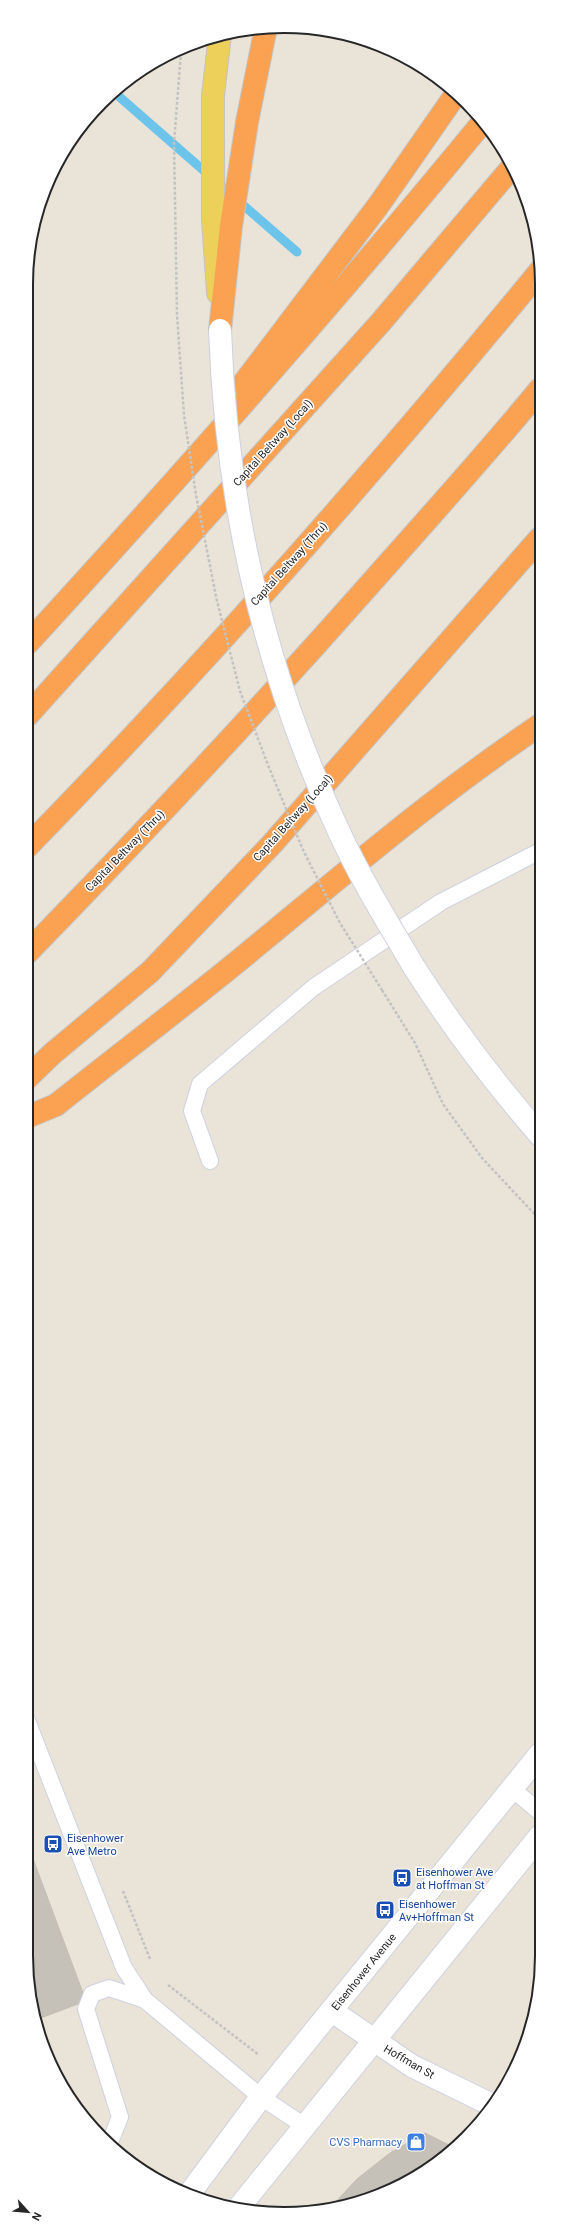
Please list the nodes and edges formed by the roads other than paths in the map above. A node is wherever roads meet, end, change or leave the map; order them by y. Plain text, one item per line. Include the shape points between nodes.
1 (265, 34) edge
2 (219, 42) edge
3 (453, 99) edge
4 (479, 126) edge
5 (508, 172) edge
6 (535, 278) edge
7 (220, 330) junction
8 (535, 395) edge
9 (155, 504) junction
10 (535, 544) edge
11 (33, 638) edge
12 (33, 709) edge
13 (535, 729) edge
14 (33, 842) edge
15 (535, 853) edge
16 (33, 947) edge
17 (33, 1072) edge
18 (33, 1115) edge
19 (535, 1129) edge
20 (210, 1161) dead end
21 (33, 1736) edge
22 (535, 1760) edge
23 (512, 1789) junction
24 (535, 1808) edge
25 (535, 1842) edge
26 (145, 2000) junction
27 (332, 2011) junction
28 (375, 2041) junction
29 (261, 2098) junction
30 (487, 2103) edge
31 (306, 2127) junction
32 (112, 2138) edge
33 (192, 2190) edge
34 (242, 2203) edge

1 - 7 highway via 247,122 232,219
2 - 7 main road via 213,111 214,219
3 - 9 highway via 378,206 280,332
4 - 9 highway via 415,205
5 - 12 highway, Capital Beltway (Local) via 381,322
6 - 14 highway, Capital Beltway (Thru) via 338,510 165,703
7 - 19 main road, bridge via 222,390 231,468 246,557 267,642 288,710 340,834 375,901 450,1024
8 - 16 highway, Capital Beltway (Thru) via 322,638 137,840
9 - 11 highway
10 - 17 highway, Capital Beltway (Local) via 266,850 150,972
13 - 18 highway via 496,755 389,837 240,960 56,1105
15 - 20 lane via 441,902 314,987 200,1084 192,1111
21 - 26 lane via 124,1968
22 - 23 main road, Eisenhower Avenue
23 - 24 lane
23 - 27 main road, Eisenhower Avenue
25 - 28 main road
26 - 29 lane
26 - 32 lane via 109,1988 92,1994 86,2009 120,2117
27 - 28 main road, Hoffman St
27 - 29 main road, Eisenhower Avenue
28 - 30 main road, Hoffman St via 412,2066
28 - 31 main road
29 - 31 lane
29 - 33 main road, Eisenhower Avenue
31 - 34 main road

